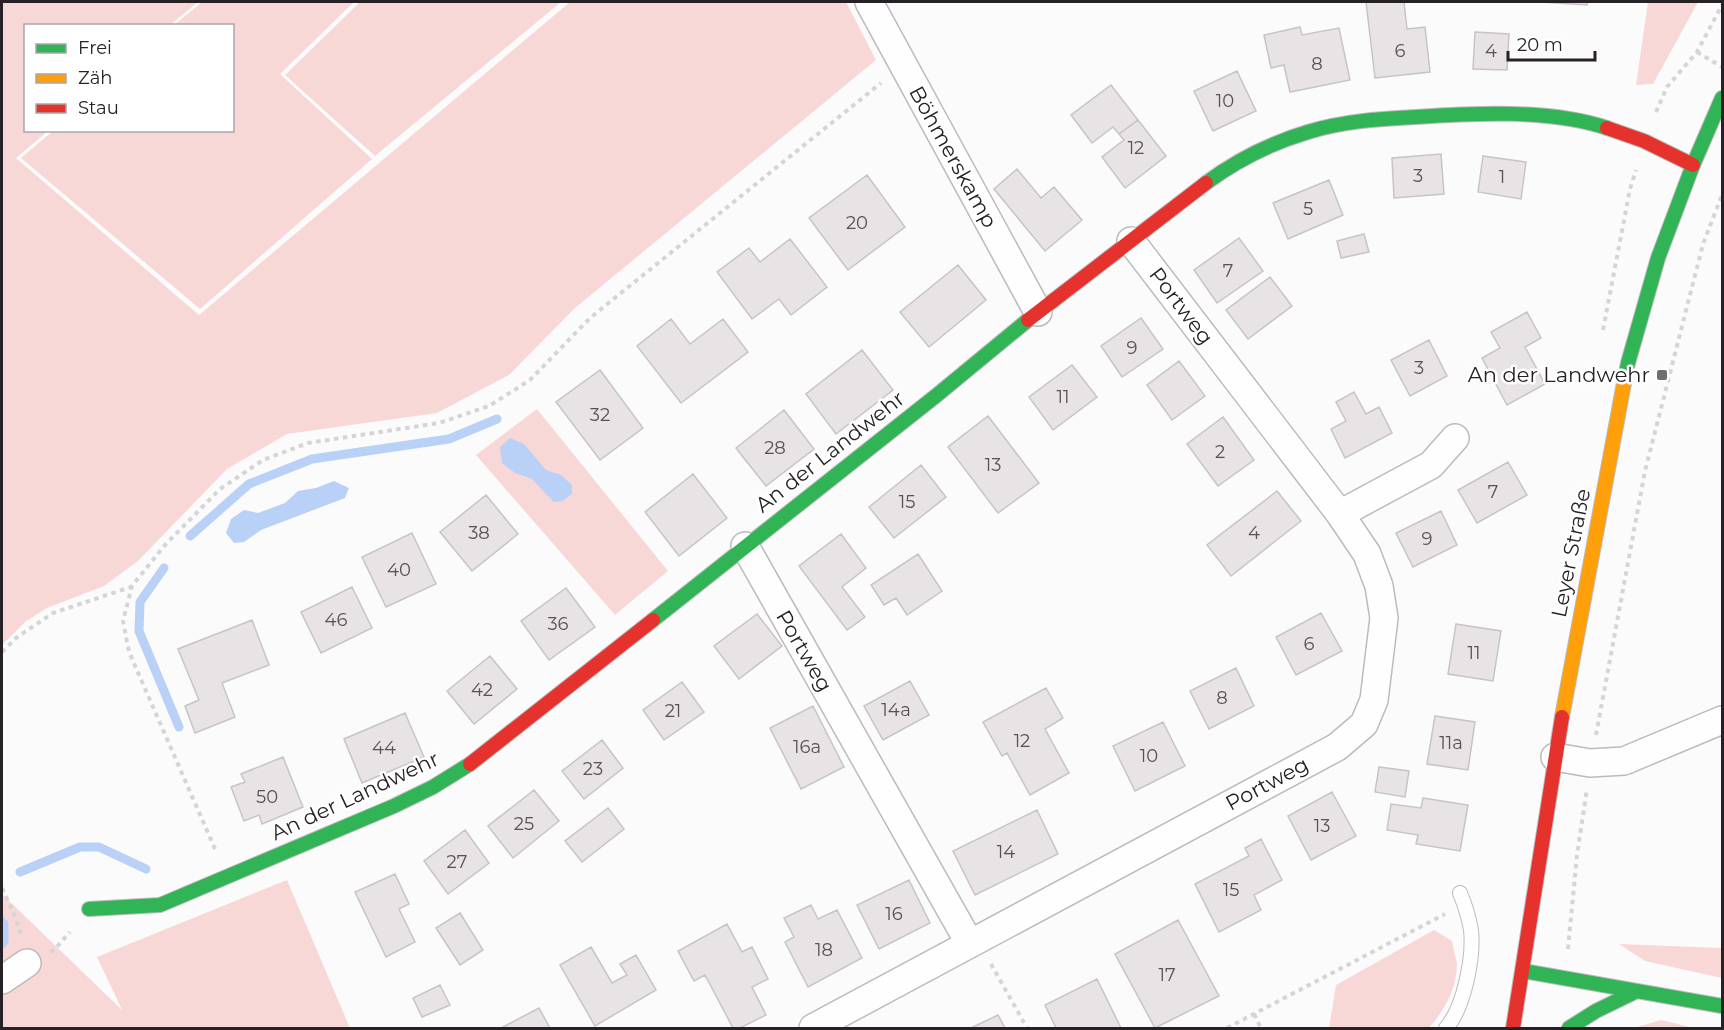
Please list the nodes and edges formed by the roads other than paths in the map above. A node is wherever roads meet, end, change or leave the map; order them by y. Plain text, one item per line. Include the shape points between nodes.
1 (869, 2) edge
2 (1722, 98) edge
3 (1694, 165) junction
4 (1131, 241) junction
5 (1038, 312) junction
6 (1455, 438) dead end
7 (1340, 514) junction
8 (745, 546) junction
9 (1722, 720) edge
10 (1555, 757) junction
11 (1462, 899) road end
12 (89, 909) road end
13 (974, 942) junction
14 (27, 963) road end
15 (1523, 971) junction
16 (2, 980) edge
17 (1637, 991) junction
18 (1722, 1006) edge
19 (813, 1029) edge
20 (1446, 1029) edge
21 (1513, 1029) edge
22 (1569, 1029) edge

1 - 5 street, Böhmerskamp
2 - 3 main road, Leyer Straße
3 - 4 main road, An der Landwehr via 1644,141 1591,123 1540,116 1470,113 1354,122 1308,132 1256,151 1213,178
3 - 10 main road, Leyer Straße via 1658,258 1628,363
4 - 5 main road, An der Landwehr
4 - 7 street, Portweg
5 - 8 main road, An der Landwehr
6 - 7 street via 1431,465
7 - 13 street, Portweg via 1367,554 1379,586 1384,618 1374,700 1364,724 1337,747
8 - 12 main road, An der Landwehr via 471,763 433,787 160,905
8 - 13 street, Portweg
9 - 10 street via 1624,761 1590,763
10 - 15 main road, Leyer Straße
11 - 20 lane via 1471,929 1470,963 1463,993
13 - 19 street, Portweg
14 - 16 street
15 - 17 main road
15 - 21 main road, Leyer Straße
17 - 18 main road
17 - 22 main road

